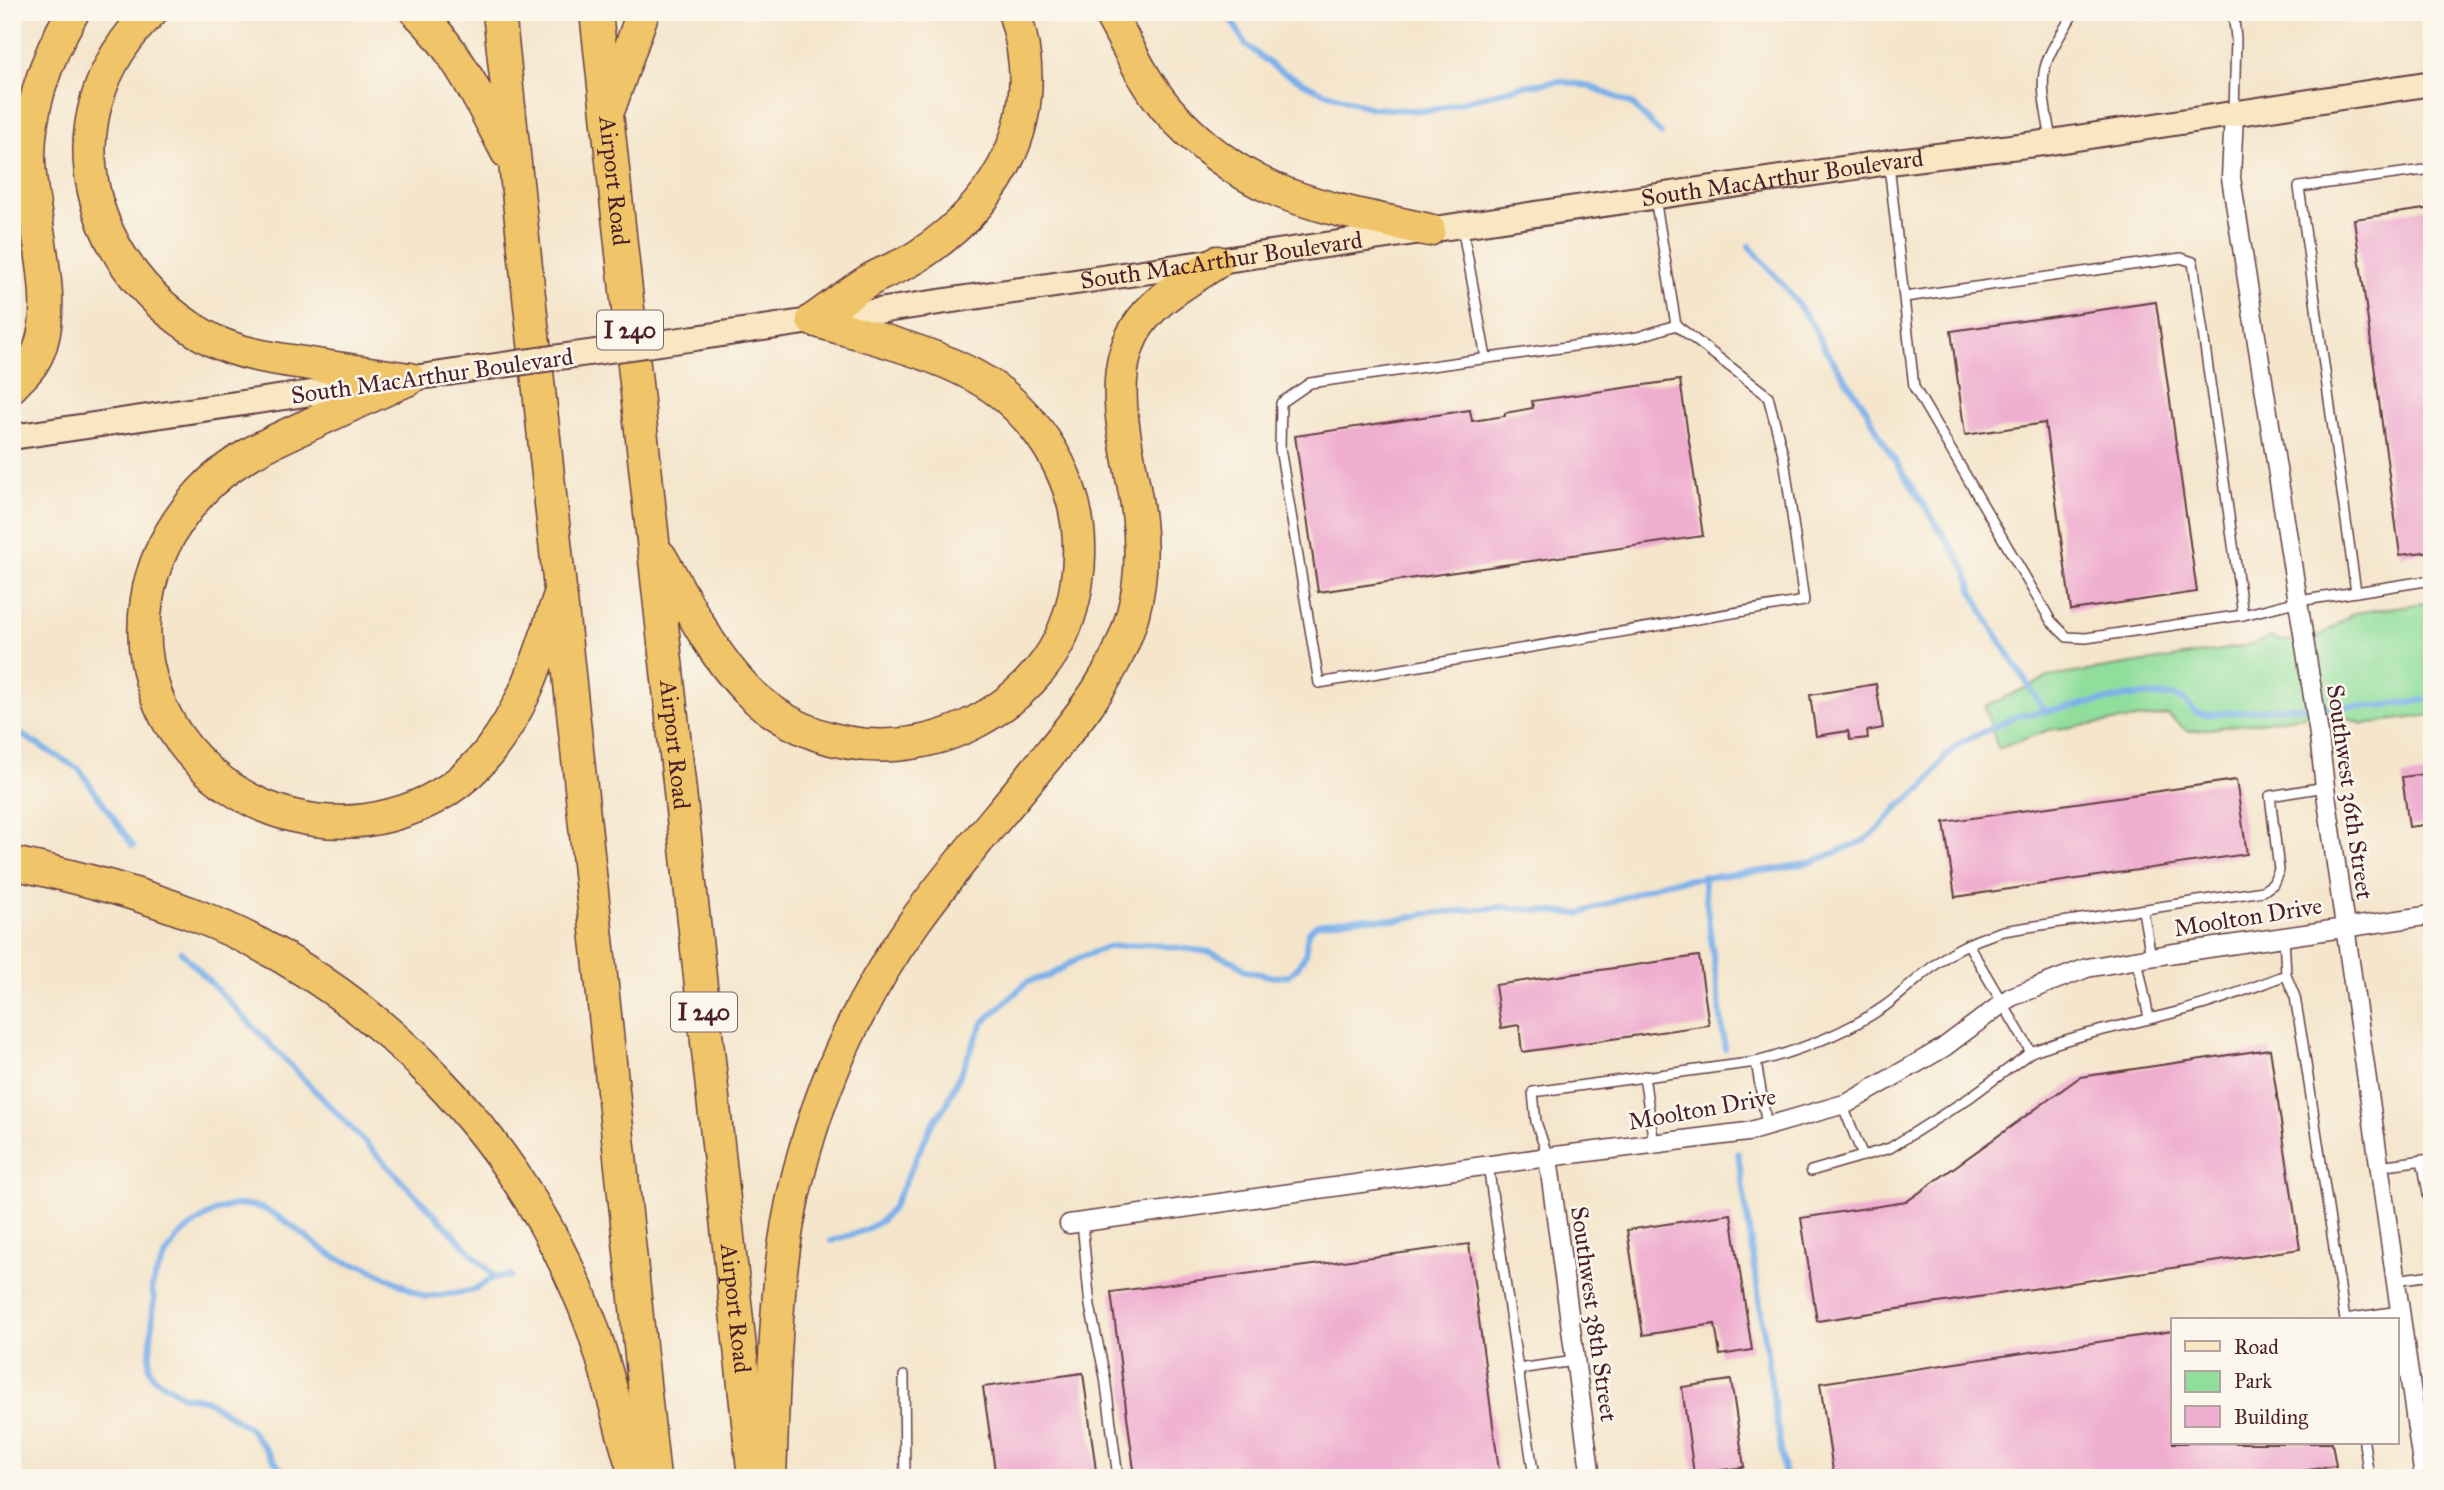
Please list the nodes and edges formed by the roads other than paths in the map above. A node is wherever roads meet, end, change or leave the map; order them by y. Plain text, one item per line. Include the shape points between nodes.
1 (73, 12) edge
2 (151, 12) edge
3 (417, 12) edge
4 (499, 12) edge
5 (596, 12) edge
6 (643, 12) edge
7 (1014, 12) edge
8 (1109, 12) edge
9 (2074, 12) edge
10 (2233, 12) edge
11 (2432, 83) edge
12 (2234, 113) junction
13 (607, 114) junction
14 (2051, 142) junction
15 (1889, 162) junction
16 (515, 169) junction
17 (2432, 169) edge
18 (1654, 197) junction
19 (1462, 225) junction
20 (1429, 230) junction
21 (1217, 262) junction
22 (1905, 298) junction
23 (813, 320) junction
24 (1676, 325) junction
25 (1486, 358) junction
26 (410, 379) junction
27 (12, 386) edge
28 (12, 437) edge
29 (653, 545) junction
30 (2432, 580) edge
31 (562, 589) junction
32 (2356, 592) junction
33 (2300, 601) junction
34 (2243, 615) junction
35 (2325, 787) junction
36 (12, 863) edge
37 (2143, 911) junction
38 (2432, 915) edge
39 (2344, 927) junction
40 (2284, 936) junction
41 (1968, 944) junction
42 (2144, 958) junction
43 (2286, 975) junction
44 (2002, 1003) junction
45 (2149, 1018) junction
46 (2031, 1052) junction
47 (1756, 1062) junction
48 (1644, 1076) junction
49 (1842, 1104) junction
50 (1767, 1126) junction
51 (1654, 1144) junction
52 (1863, 1156) junction
53 (1548, 1157) junction
54 (2427, 1159) edge
55 (1488, 1166) junction
56 (2378, 1166) junction
57 (1811, 1171) dead end
58 (2432, 1215) edge
59 (1076, 1223) joint
60 (2432, 1275) edge
61 (2395, 1280) junction
62 (2399, 1311) junction
63 (2345, 1318) edge
64 (2357, 1318) edge
65 (1576, 1361) junction
66 (1518, 1369) junction
67 (904, 1376) dead end
68 (2364, 1444) edge
69 (636, 1478) edge
70 (654, 1478) edge
71 (754, 1478) edge
72 (769, 1478) edge
73 (905, 1478) edge
74 (1118, 1478) edge
75 (1534, 1478) edge
76 (1591, 1478) edge
77 (2369, 1478) edge
78 (2424, 1478) edge

1 - 27 highway via 46,66 31,128 32,202 47,320 33,362
2 - 26 highway via 125,40 108,71 95,102 90,137 98,210 128,269 151,297 213,340 253,355
3 - 16 highway via 450,50 475,90
4 - 16 highway
5 - 13 highway, Airport Road / I 240
6 - 13 highway
7 - 23 highway via 1026,66 1025,107 1000,174 978,207 950,233
8 - 20 highway via 1166,108 1234,168 1286,193
9 - 14 lane via 2044,73
10 - 12 lane
11 - 12 main road, South MacArthur Boulevard
12 - 14 main road, South MacArthur Boulevard
12 - 33 street, Southwest 36th Street via 2231,178
13 - 29 highway, Airport Road / I 240
14 - 15 main road, South MacArthur Boulevard
15 - 18 main road, South MacArthur Boulevard
15 - 22 lane
16 - 31 highway
17 - 32 lane via 2299,187
18 - 19 main road, South MacArthur Boulevard
18 - 24 lane
19 - 20 main road, South MacArthur Boulevard
19 - 25 lane
20 - 21 main road, South MacArthur Boulevard
21 - 23 main road, South MacArthur Boulevard
21 - 72 highway via 1143,318 1128,341 1122,363 1120,392 1140,538 1140,575 1121,649 1104,683 1071,728 914,923 878,976 825,1087 793,1196 781,1271
22 - 34 lane via 1914,387 2051,621 2067,637
22 - 34 lane via 2181,258 2193,262
23 - 26 main road, South MacArthur Boulevard, bridge
23 - 29 highway via 925,353 974,376 1006,397 1036,427 1070,491 1079,564 1072,606 1042,668 1017,695 950,735 877,747 836,741 777,714 746,689 719,656
24 - 25 lane via 1638,337
24 - 25 lane via 1768,396 1784,458 1804,601 1319,683 1280,448 1281,403 1310,383
26 - 28 main road, South MacArthur Boulevard
26 - 31 highway via 235,463 202,490 177,522 156,564 146,600 145,632 159,704 178,738 202,767 234,792 267,809 304,820 342,822 409,810 461,781 510,723 528,689
29 - 71 highway, Airport Road / I 240
30 - 32 lane
31 - 70 highway
32 - 33 lane
33 - 34 lane
33 - 35 street, Southwest 36th Street
35 - 37 lane via 2270,796 2279,870 2273,884 2263,891
35 - 39 street, Southwest 36th Street
36 - 69 highway via 130,891 255,943 360,1009 406,1047 494,1147 556,1247 589,1320
37 - 41 lane via 2003,931
37 - 42 lane
38 - 39 street, Moolton Drive
39 - 40 street, Moolton Drive
39 - 56 street, Southwest 36th Street
40 - 42 street, Moolton Drive
40 - 43 lane
41 - 44 lane
41 - 47 lane via 1883,1007 1834,1035
42 - 44 street, Moolton Drive via 2087,968
42 - 45 lane
43 - 45 lane via 2239,994
43 - 63 lane via 2295,997
44 - 46 lane
44 - 49 street, Moolton Drive via 1943,1048
45 - 46 lane
46 - 52 lane via 1890,1148
47 - 48 lane
47 - 50 lane
48 - 51 lane
48 - 53 lane via 1533,1092 1536,1122
49 - 50 street, Moolton Drive
49 - 52 lane
50 - 51 street, Moolton Drive
51 - 53 street, Moolton Drive
52 - 57 lane
53 - 55 street, Moolton Drive
53 - 65 street, Southwest 38th Street
54 - 56 lane
54 - 58 lane
55 - 59 street, Moolton Drive
55 - 66 lane
56 - 61 street, Southwest 36th Street
59 - 74 lane via 1105,1377
60 - 61 lane
61 - 62 street, Southwest 36th Street
62 - 64 lane
62 - 78 street, Southwest 36th Street
65 - 66 lane
65 - 76 street, Southwest 38th Street
66 - 75 lane
67 - 73 lane
68 - 77 lane

